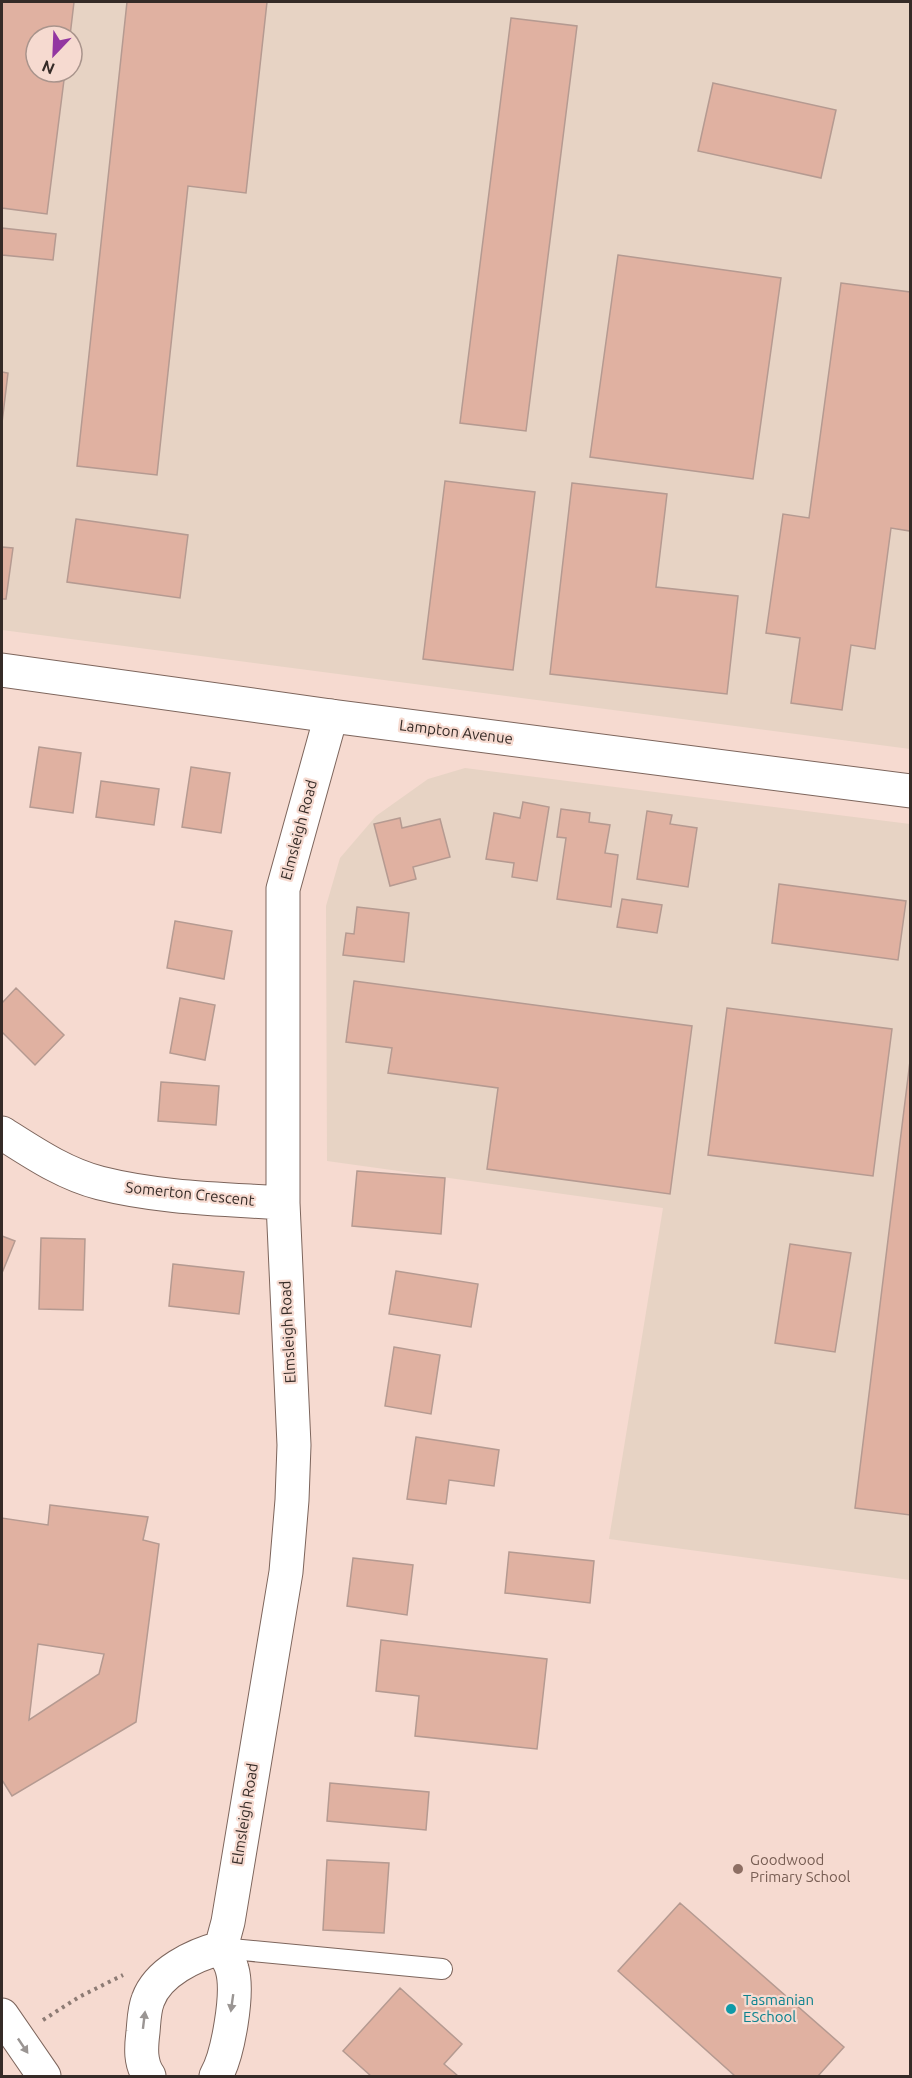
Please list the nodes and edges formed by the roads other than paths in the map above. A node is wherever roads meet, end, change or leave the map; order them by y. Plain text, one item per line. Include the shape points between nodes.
1 (2, 670) edge
2 (331, 716) junction
3 (910, 791) edge
4 (2, 1133) edge
5 (283, 1203) junction
6 (221, 1948) junction
7 (442, 1969) dead end
8 (2, 2015) edge
9 (44, 2076) edge
10 (149, 2076) edge
11 (216, 2076) edge

1 - 2 main road, Lampton Avenue
2 - 3 main road, Lampton Avenue
2 - 5 main road, Elmsleigh Road via 283,889
4 - 5 main road, Somerton Crescent via 48,1161 98,1183 162,1194
5 - 6 main road, Elmsleigh Road via 294,1445 292,1500 286,1572
6 - 7 lane
10 -> 6 main road via 141,2054 151,1993 168,1974 205,1952
6 -> 11 main road via 232,1968 235,1988 224,2058
8 -> 9 main road

